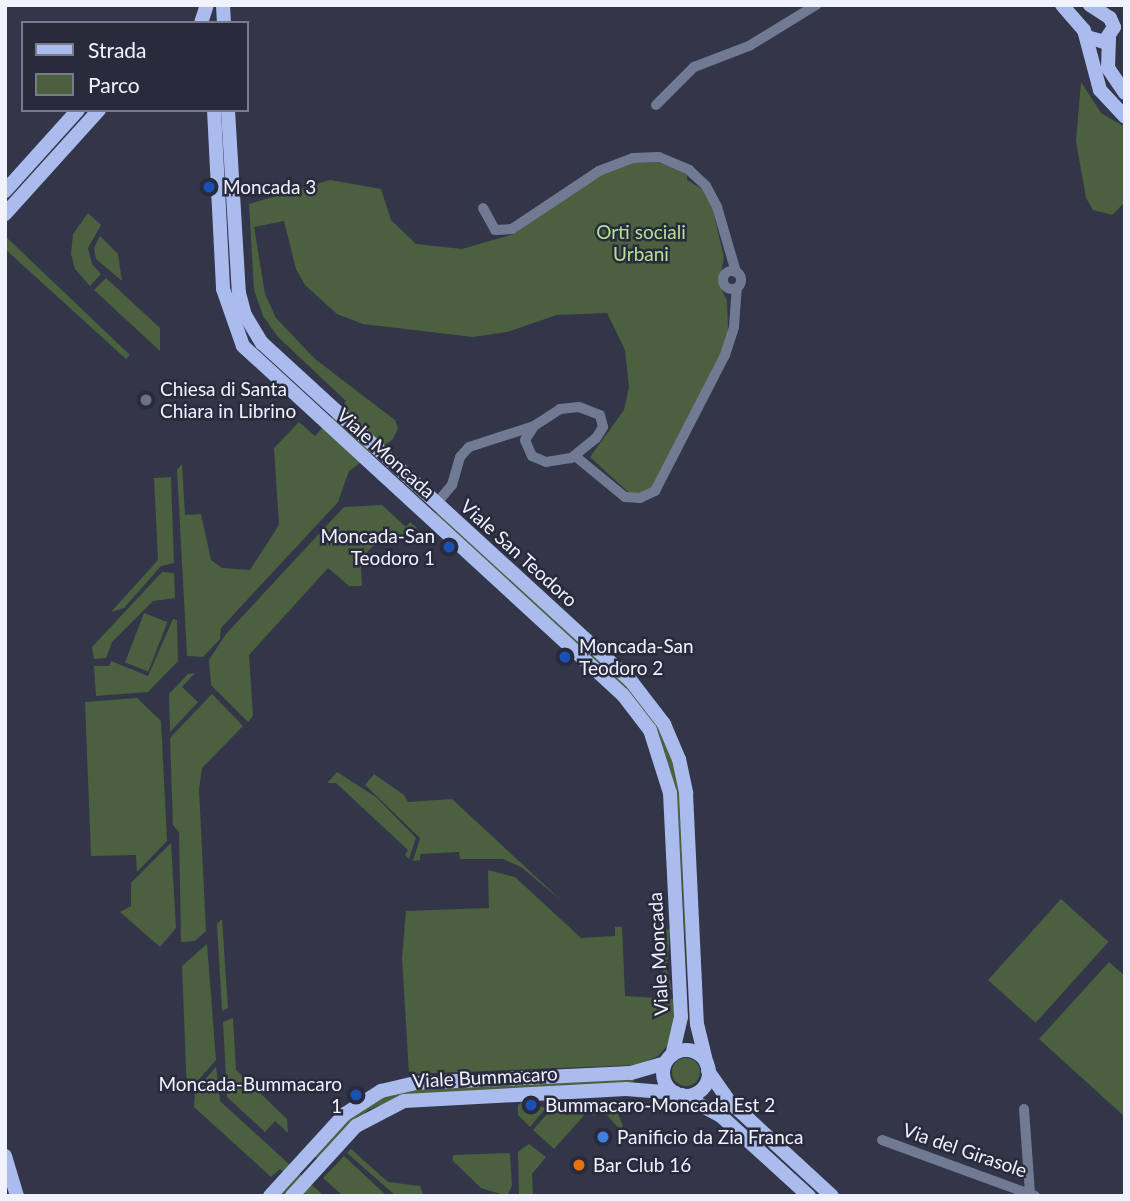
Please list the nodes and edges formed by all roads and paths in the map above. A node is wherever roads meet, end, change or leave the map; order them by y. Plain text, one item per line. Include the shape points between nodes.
1 (816, 5) edge
2 (1062, 5) edge
3 (1100, 12) edge
4 (1117, 32) edge
5 (1085, 34) junction
6 (1125, 93) edge
7 (656, 105) dead end
8 (76, 112) edge
9 (97, 112) edge
10 (214, 112) edge
11 (228, 112) edge
12 (1125, 117) edge
13 (5, 191) edge
14 (483, 208) dead end
15 (5, 214) edge
16 (731, 272) junction
17 (724, 286) junction
18 (737, 288) junction
19 (733, 308) junction
20 (534, 425) junction
21 (502, 438) junction
22 (525, 446) junction
23 (586, 448) junction
24 (575, 456) junction
25 (593, 468) junction
26 (404, 486) junction
27 (436, 504) junction
28 (426, 516) junction
29 (681, 1017) junction
30 (696, 1018) junction
31 (668, 1059) junction
32 (708, 1068) junction
33 (631, 1073) junction
34 (635, 1089) junction
35 (679, 1094) junction
36 (729, 1101) junction
37 (1024, 1109) dead end
38 (721, 1116) junction
39 (882, 1140) dead end
40 (5, 1156) edge
41 (296, 1191) edge
42 (1032, 1194) edge
43 (17, 1196) edge
44 (270, 1196) edge
45 (809, 1196) edge
46 (832, 1196) edge

1 - 7 street via 748,46 694,67
2 - 5 main road
3 - 4 main road
3 - 5 main road via 1088,17
4 - 5 main road via 1100,43
4 - 6 main road via 1108,68
5 - 12 main road via 1090,68 1100,90
8 - 13 main road
9 - 15 main road
10 - 26 main road, Viale Moncada via 223,289 233,327 255,360
11 - 26 main road, Viale San Teodoro via 237,276 245,315 270,353 336,413
14 - 16 street via 491,228 512,229 599,171 633,158 659,157 689,170 706,186 717,207
16 - 17 street
16 - 18 street via 741,281
17 - 18 street
17 - 19 street
18 - 19 street
19 - 25 street via 734,327 725,355 655,491 640,498 625,497
20 - 21 street
20 - 22 street
20 - 23 street via 560,409 591,409 600,415 603,427
21 - 22 street
21 - 27 street via 463,452 452,485
22 - 24 street via 532,456 546,462
23 - 24 street
23 - 25 street
24 - 25 street
26 - 27 main road, Viale San Teodoro
26 - 28 main road, Viale Moncada
27 - 28 main road
27 - 30 main road, Viale San Teodoro via 631,681 664,724 679,759 686,793
28 - 29 main road, Viale Moncada via 623,695 650,730 670,793
29 - 30 main road via 689,1024
29 - 31 main road, Viale Moncada
30 - 32 main road, Viale San Teodoro
31 - 32 main road via 695,1052
31 - 33 main road
31 - 35 main road via 664,1081
32 - 35 main road via 699,1092
32 - 36 main road, Viale San Teodoro
33 - 34 main road via 638,1082
33 - 44 main road via 399,1086 352,1108
34 - 35 main road, Viale Bummacaro
34 - 41 main road, Viale Bummacaro via 404,1101 362,1121
35 - 38 main road, Viale Bummacaro
36 - 38 main road via 719,1103
36 - 46 main road, Viale San Teodoro
37 - 42 street
38 - 45 main road, Viale Bummacaro
39 - 42 street, Via del Girasole
40 - 43 main road

